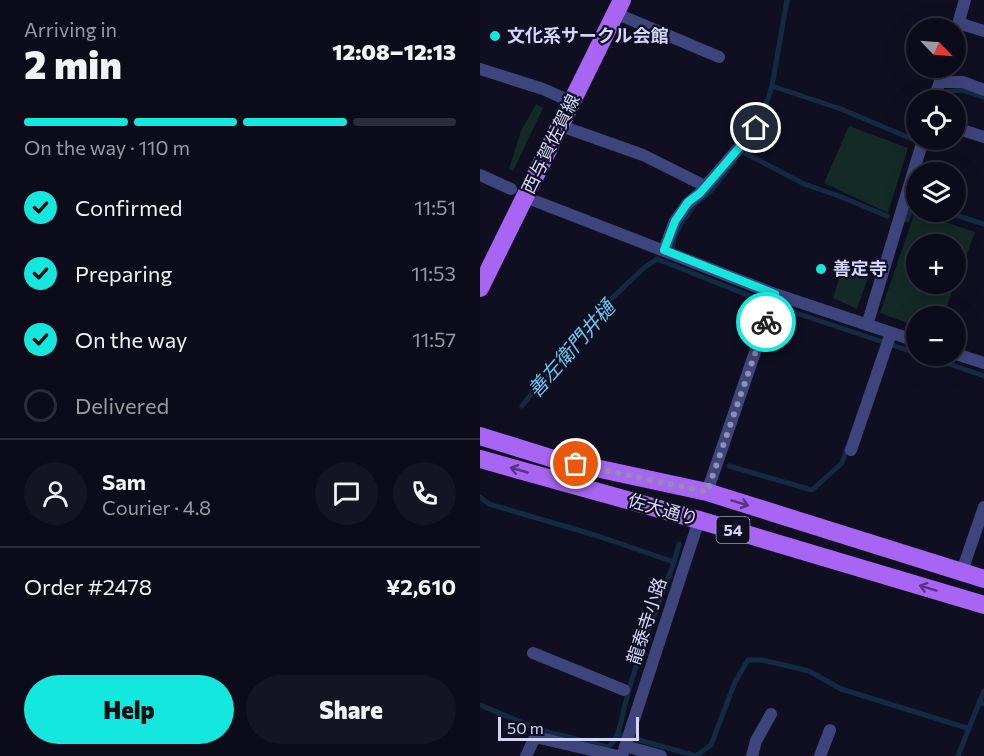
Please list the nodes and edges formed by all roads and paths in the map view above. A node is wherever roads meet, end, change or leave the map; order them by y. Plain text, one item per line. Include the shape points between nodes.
1 (965, 0) edge
2 (618, 7) edge
3 (960, 18) edge
4 (966, 28) edge
5 (984, 31) edge
6 (719, 57) dead end
7 (480, 69) edge
8 (941, 78) edge
9 (940, 82) junction
10 (937, 90) edge
11 (984, 90) edge
12 (572, 102) junction
13 (561, 126) junction
14 (756, 128) dead end
15 (966, 131) edge
16 (984, 137) edge
17 (920, 150) edge
18 (480, 175) edge
19 (705, 186) junction
20 (518, 193) junction
21 (664, 250) junction
22 (480, 288) edge
23 (773, 301) junction
24 (867, 325) junction
25 (889, 339) junction
26 (906, 340) edge
27 (966, 357) edge
28 (984, 363) edge
29 (480, 436) edge
30 (851, 450) dead end
31 (480, 459) edge
32 (707, 492) junction
33 (984, 507) edge
34 (699, 520) junction
35 (962, 571) junction
36 (984, 579) edge
37 (984, 605) edge
38 (533, 653) dead end
39 (624, 690) dead end
40 (771, 714) dead end
41 (830, 730) dead end
42 (620, 748) edge
43 (526, 756) edge
44 (661, 756) edge
45 (752, 756) edge
46 (820, 756) edge

1 - 3 street
2 - 6 street
2 - 12 main road, 西与賀佐賀線
4 - 5 street
7 - 12 street
8 - 9 street
9 - 10 street
9 - 11 street via 963,82
12 - 13 main road, 西与賀佐賀線
13 - 19 street via 643,155
13 - 20 main road, 西与賀佐賀線
14 - 19 street
15 - 16 street
17 - 24 street
18 - 20 street
19 - 21 street via 675,221
20 - 21 street
20 - 22 main road, 西与賀佐賀線
21 - 23 street
23 - 24 street
23 - 32 street
24 - 25 street
25 - 26 street
25 - 30 street
27 - 28 street
29 - 32 main road, 佐大通り / 54 via 554,459
34 -> 31 main road, 佐大通り / 54
32 -> 35 main road, 佐大通り / 54
33 - 35 street
37 -> 34 main road, 佐大通り / 54
34 - 42 street, 龍泰寺小路
35 - 36 main road, 佐大通り / 54
38 - 39 street
40 - 45 street
41 - 46 street
42 - 43 street via 535,736
42 - 44 street

